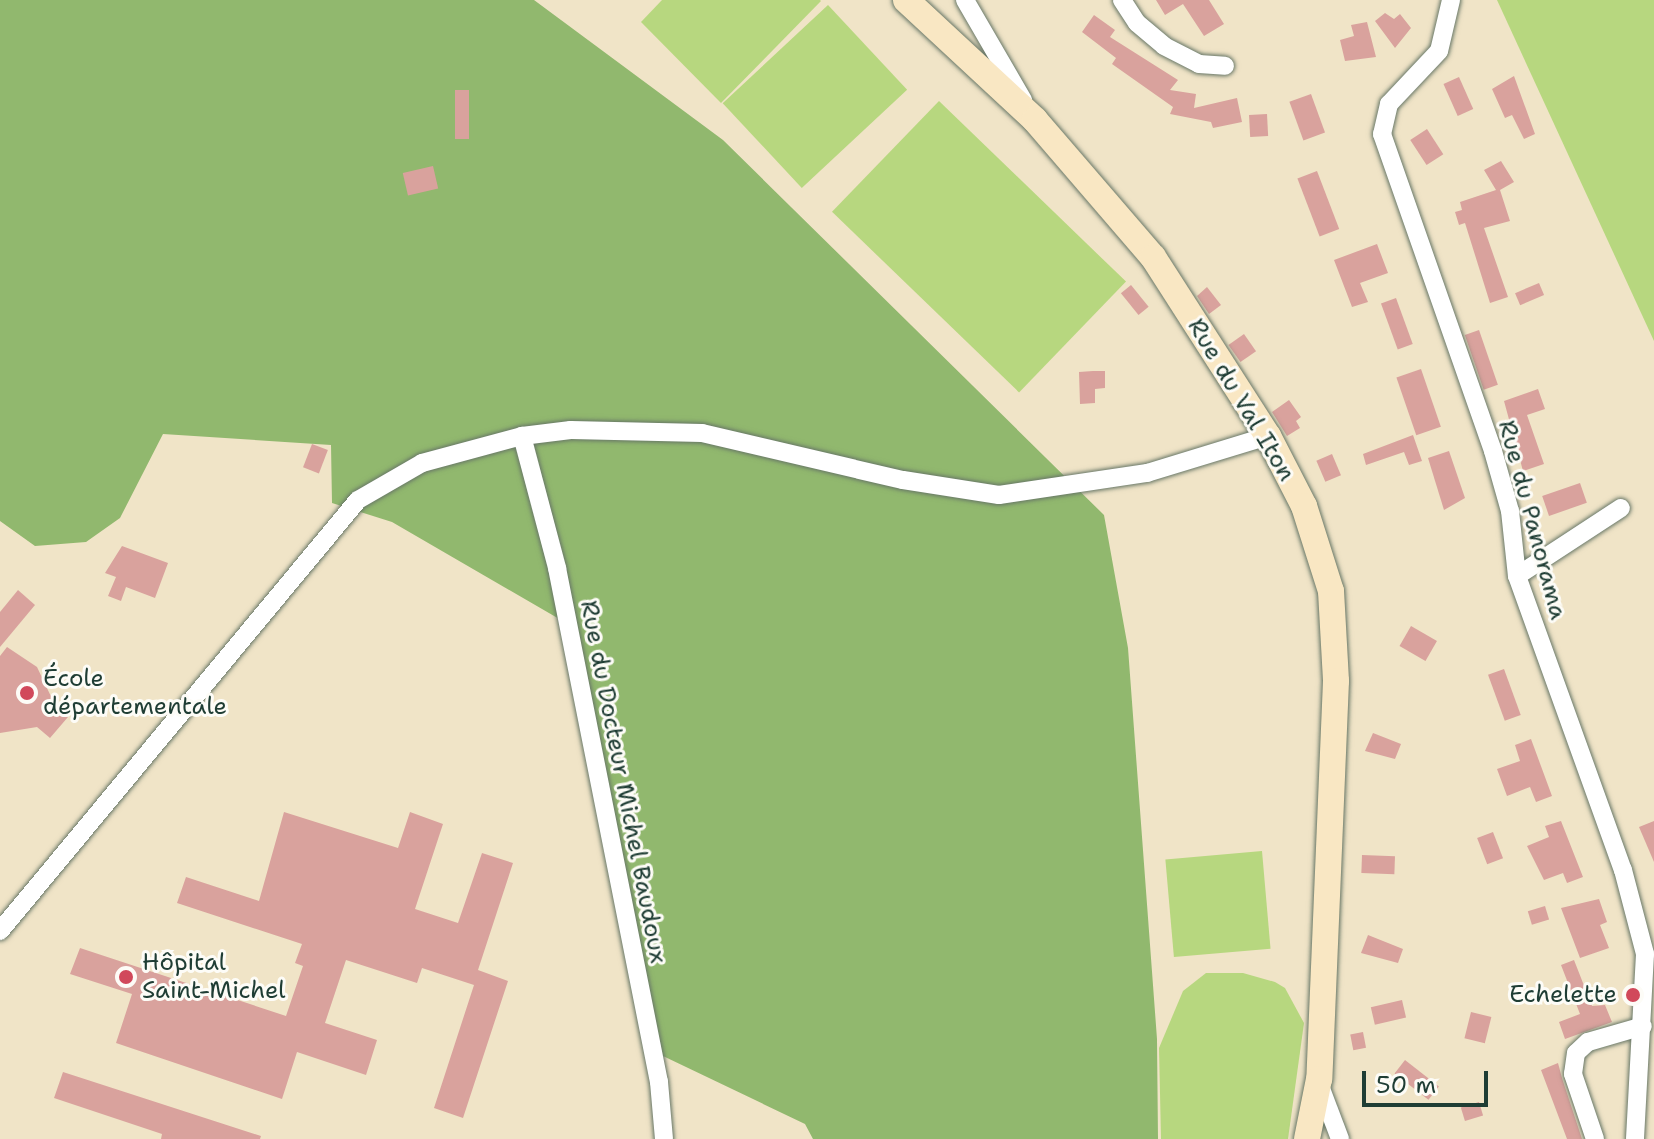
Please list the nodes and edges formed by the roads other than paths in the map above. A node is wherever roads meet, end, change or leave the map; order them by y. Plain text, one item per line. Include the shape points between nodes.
1 (906, 0) edge
2 (965, 0) edge
3 (1122, 0) edge
4 (1451, 0) edge
5 (1225, 66) dead end
6 (1035, 120) junction
7 (522, 436) junction
8 (1268, 436) junction
9 (1621, 508) dead end
10 (1517, 576) junction
11 (0, 931) edge
12 (1643, 1026) junction
13 (1319, 1079) junction
14 (664, 1139) edge
15 (1310, 1139) edge
16 (1339, 1139) edge
17 (1595, 1139) edge
18 (1635, 1139) edge

1 - 6 street, Rue du Val Iton
2 - 6 street
3 - 5 street via 1137,23 1164,46 1199,64
4 - 10 street, Rue du Panorama via 1439,51 1389,104 1382,134 1493,451 1510,511
6 - 8 street, Rue du Val Iton via 1153,257
7 - 8 street via 571,430 702,433 903,480 999,495 1147,473
7 - 11 street via 422,463 358,500
7 - 14 street, Rue du Docteur Michel Baudoux via 557,568 659,1082
8 - 13 street, Rue du Val Iton via 1304,506 1331,591 1336,681
9 - 10 street
10 - 12 street, Rue du Panorama via 1623,870 1645,954
12 - 17 street via 1588,1042 1576,1053 1573,1074
12 - 18 street, Rue du Panorama
13 - 15 street
13 - 16 street, Rue du Val Iton
15 - 16 street

